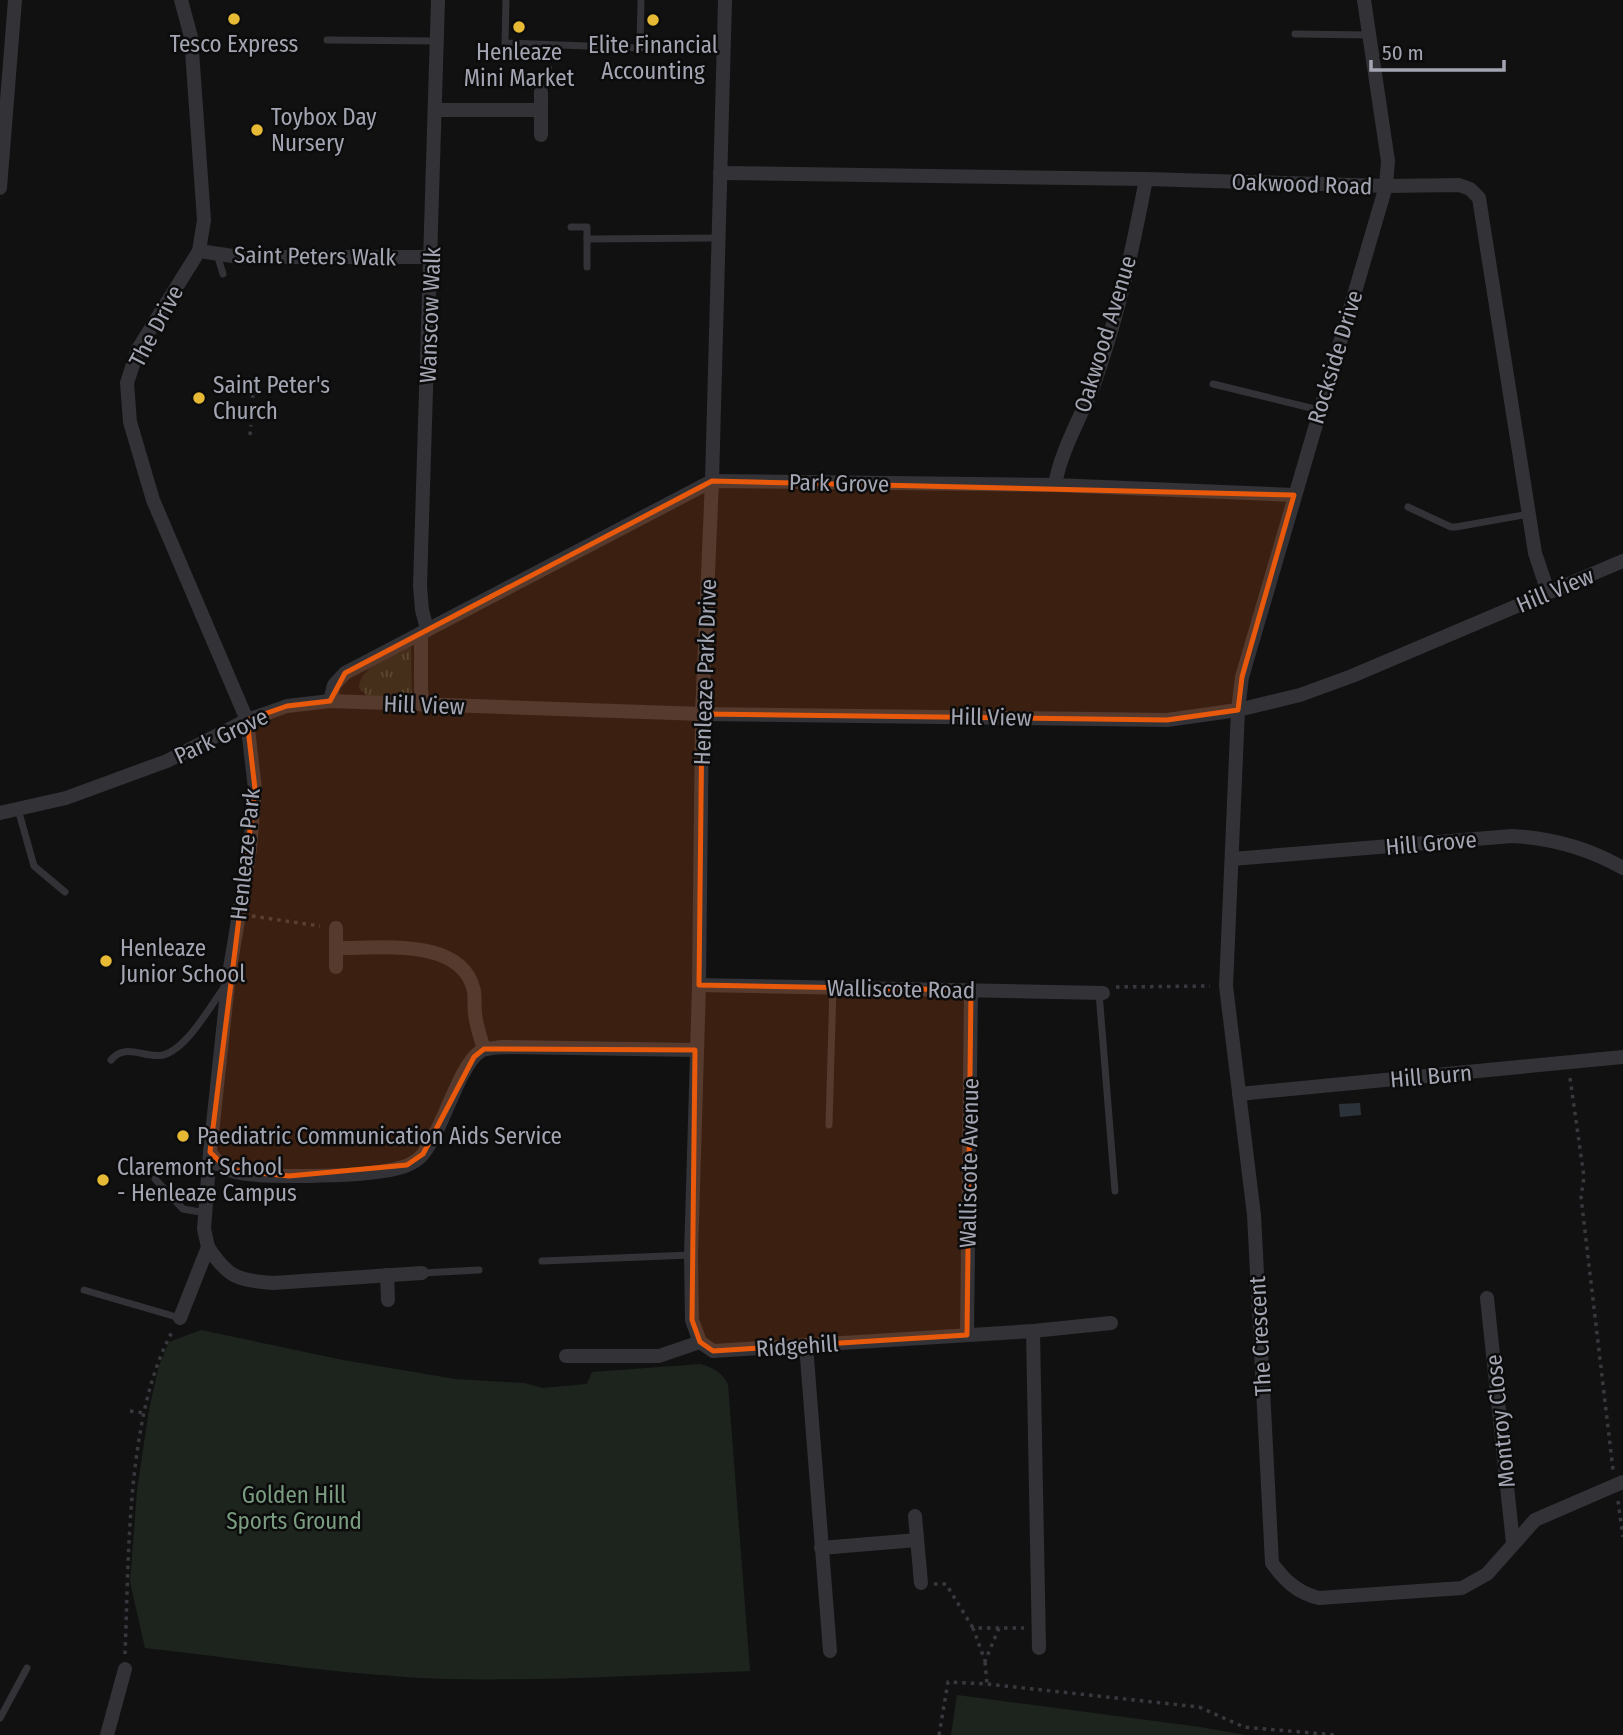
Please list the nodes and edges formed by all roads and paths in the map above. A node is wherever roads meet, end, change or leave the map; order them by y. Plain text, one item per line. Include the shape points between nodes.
1 (15, 0) edge
2 (181, 0) edge
3 (438, 0) edge
4 (506, 0) edge
5 (641, 0) edge
6 (725, 0) edge
7 (1364, 0) edge
8 (1295, 34) dead end
9 (1369, 35) junction
10 (327, 40) dead end
11 (437, 41) junction
12 (541, 92) dead end
13 (3, 108) edge
14 (436, 110) junction
15 (541, 110) junction
16 (541, 135) dead end
17 (720, 173) junction
18 (1146, 179) junction
19 (1386, 186) junction
20 (0, 188) edge
21 (571, 227) dead end
22 (719, 238) junction
23 (587, 239) junction
24 (199, 251) junction
25 (217, 254) junction
26 (432, 257) junction
27 (587, 267) dead end
28 (223, 274) dead end
29 (1213, 384) dead end
30 (1320, 410) junction
31 (251, 425) dead end
32 (250, 435) dead end
33 (712, 481) junction
34 (1055, 485) junction
35 (1294, 495) junction
36 (1408, 507) dead end
37 (1529, 514) junction
38 (1623, 561) edge
39 (1548, 592) junction
40 (424, 631) junction
41 (330, 701) junction
42 (423, 705) junction
43 (1238, 710) junction
44 (702, 714) junction
45 (247, 720) junction
46 (18, 808) junction
47 (0, 813) edge
48 (1232, 859) junction
49 (1623, 868) edge
50 (65, 892) dead end
51 (240, 914) junction
52 (336, 928) joint
53 (336, 948) junction
54 (336, 967) dead end
55 (229, 980) junction
56 (699, 985) junction
57 (1226, 986) junction
58 (833, 987) junction
59 (971, 990) junction
60 (1101, 993) junction
61 (484, 1049) junction
62 (695, 1050) junction
63 (1623, 1057) edge
64 (111, 1060) dead end
65 (1569, 1063) junction
66 (1239, 1094) junction
67 (830, 1125) dead end
68 (210, 1152) junction
69 (155, 1179) dead end
70 (1115, 1191) dead end
71 (206, 1213) junction
72 (208, 1247) junction
73 (691, 1255) junction
74 (542, 1261) dead end
75 (479, 1270) dead end
76 (422, 1273) joint
77 (387, 1275) junction
78 (84, 1290) dead end
79 (1487, 1298) dead end
80 (388, 1300) dead end
81 (180, 1318) junction
82 (1111, 1324) dead end
83 (1032, 1331) junction
84 (967, 1335) junction
85 (700, 1342) junction
86 (806, 1345) junction
87 (566, 1356) dead end
88 (130, 1411) dead end
89 (144, 1413) junction
90 (1619, 1483) edge
91 (915, 1516) dead end
92 (1623, 1538) edge
93 (917, 1540) junction
94 (1513, 1543) junction
95 (821, 1548) junction
96 (921, 1583) joint
97 (973, 1628) junction
98 (999, 1628) junction
99 (1031, 1628) junction
100 (1039, 1648) dead end
101 (830, 1651) dead end
102 (985, 1661) junction
103 (27, 1668) dead end
104 (125, 1670) joint
105 (988, 1684) junction
106 (0, 1718) edge
107 (109, 1735) edge
108 (939, 1735) edge
109 (1335, 1735) edge

1 - 13 street
2 - 24 street, The Drive via 191,37 202,185 204,220
3 - 11 street, Wanscow Walk
4 - 5 lane via 505,43 640,48
6 - 17 street, Henleaze Park Drive
7 - 9 street, Rockside Drive
8 - 9 lane
9 - 19 street, Rockside Drive via 1388,161
10 - 11 lane
11 - 14 street, Wanscow Walk
12 - 15 street
13 - 20 street
14 - 15 street
14 - 26 street, Wanscow Walk
15 - 16 street
17 - 18 street, Oakwood Road
17 - 22 street, Henleaze Park Drive
18 - 19 street, Oakwood Road
18 - 34 street, Oakwood Avenue via 1095,381
19 - 30 street, Rockside Drive
19 - 37 street, Oakwood Road via 1459,185 1479,198
21 - 23 lane via 587,227
22 - 23 lane
22 - 33 street, Henleaze Park Drive
23 - 27 lane
24 - 25 street, Saint Peters Walk
24 - 45 street, The Drive via 138,349 127,383 130,422 153,500
25 - 26 street, Saint Peters Walk
25 - 28 lane
26 - 40 street, Wanscow Walk via 420,586
29 - 30 lane
30 - 35 street, Rockside Drive
31 - 32 path
33 - 34 street, Park Grove
33 - 40 street, Park Grove
33 - 44 street, Henleaze Park Drive
34 - 35 street, Park Grove
35 - 43 street, Rockside Drive via 1242,677
36 - 37 lane via 1451,527
37 - 39 street, Oakwood Road
38 - 39 street, Hill View
39 - 43 street, Hill View via 1352,676
40 - 41 street, Park Grove via 345,673 334,685
40 - 42 street
41 - 42 street, Hill View
41 - 45 street, Park Grove via 288,706
42 - 44 street, Hill View
43 - 44 street, Hill View via 1167,720
43 - 48 street, The Crescent
44 - 56 street, Henleaze Park Drive
45 - 46 street, Park Grove via 167,761 66,798
45 - 51 street, Henleaze Park via 254,789
46 - 47 street, Park Grove
46 - 50 lane via 34,866
48 - 49 street, Hill Grove via 1512,836 1573,846
48 - 57 street, The Crescent
51 - 52 path
51 - 55 street, Henleaze Park
52 - 53 street
53 - 54 street
53 - 61 street via 419,949 449,958 468,976
55 - 64 lane via 179,1046 164,1055 123,1052
55 - 68 street, Henleaze Park
56 - 58 street, Walliscote Road
56 - 62 street, Henleaze Park Drive
57 - 60 path via 1107,987
57 - 66 street, The Crescent
58 - 59 street, Walliscote Road
58 - 67 lane
59 - 60 street, Walliscote Road
59 - 84 street, Walliscote Avenue
60 - 70 lane
61 - 62 street
61 - 68 street via 474,1057 424,1154 407,1166 366,1172 250,1175 228,1170
62 - 73 street, Henleaze Park Drive
63 - 65 street, Hill Burn
65 - 66 street, Hill Burn
65 - 90 path via 1584,1177 1581,1197
66 - 94 street, The Crescent via 1254,1215 1272,1563 1295,1589 1319,1598 1462,1588 1487,1574
68 - 71 street, Henleaze Park
69 - 71 lane via 183,1209
71 - 72 street, Henleaze Park
72 - 77 street via 230,1275 250,1281
72 - 81 street, Henleaze Park
73 - 74 lane via 557,1265
73 - 85 street, Henleaze Park Drive via 691,1320
75 - 76 lane
76 - 77 street
77 - 80 street
78 - 81 lane
79 - 94 street, Montroy Close
81 - 89 path via 163,1348
82 - 83 street, Ridgehill
83 - 84 street, Ridgehill
83 - 99 street
84 - 86 street, Ridgehill
85 - 86 street, Ridgehill via 713,1352
85 - 87 street via 659,1356
86 - 95 street
88 - 89 path
89 - 104 path via 133,1490
90 - 92 path
90 - 94 street, The Crescent via 1545,1514
91 - 93 street
93 - 95 street
93 - 96 street
95 - 101 street
96 - 97 path via 946,1584
97 - 98 path
97 - 102 path
98 - 99 path
98 - 102 path
99 - 100 street
102 - 105 path
103 - 106 lane
104 - 107 street
105 - 108 path via 948,1682
105 - 109 path via 1199,1707 1244,1727

